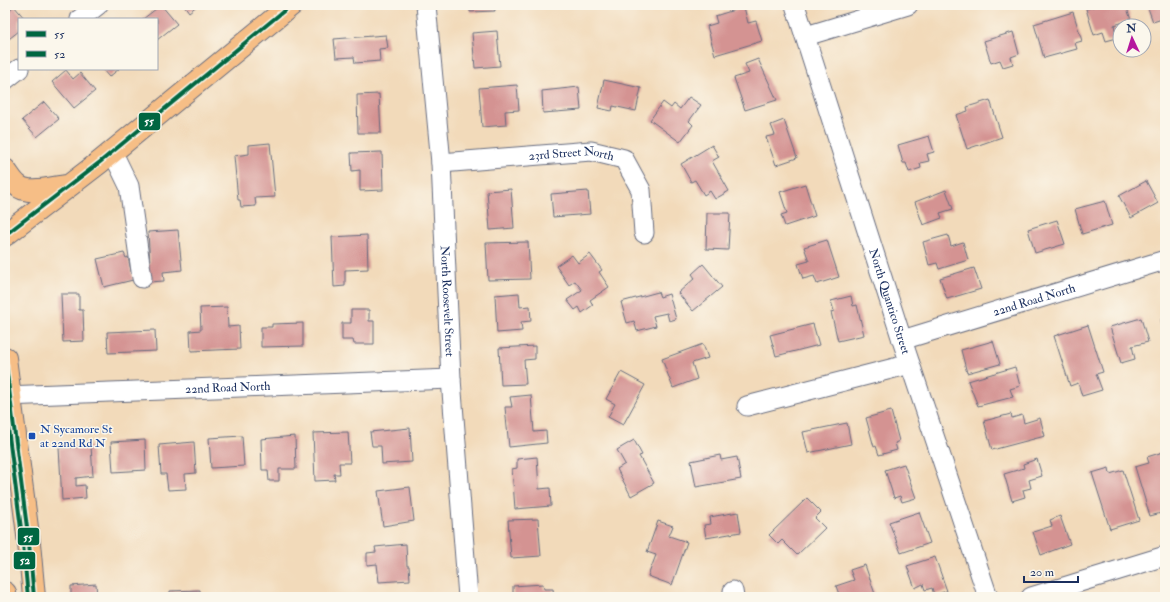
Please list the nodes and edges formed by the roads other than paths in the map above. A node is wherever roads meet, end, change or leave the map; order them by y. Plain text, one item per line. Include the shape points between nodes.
1 (98, 5) edge
2 (291, 5) edge
3 (426, 5) edge
4 (795, 5) edge
5 (908, 5) edge
6 (81, 18) edge
7 (806, 36) junction
8 (18, 70) edge
9 (5, 80) edge
10 (112, 150) junction
11 (441, 163) junction
12 (5, 170) edge
13 (67, 186) junction
14 (644, 233) dead end
15 (5, 235) edge
16 (1165, 260) edge
17 (142, 278) dead end
18 (902, 340) junction
19 (5, 358) edge
20 (910, 364) junction
21 (451, 379) junction
22 (8, 396) edge
23 (747, 406) dead end
24 (1165, 556) edge
25 (5, 593) edge
26 (5, 597) edge
27 (34, 597) edge
28 (468, 597) edge
29 (988, 597) edge
30 (1031, 597) edge

1 - 6 street
2 - 10 main road
3 - 11 street, North Roosevelt Street
4 - 7 street, North Quantico Street
5 - 7 street
7 - 18 street, North Quantico Street
8 - 9 street
10 - 13 main road
10 - 17 street via 129,186
11 - 14 street, 23rd Street North via 591,151 624,159 641,190
11 - 21 street, North Roosevelt Street
12 - 13 main road via 18,186 25,189
13 - 15 main road
16 - 18 street, 22nd Road North
18 - 20 street, North Quantico Street
19 - 22 main road
20 - 23 street
20 - 29 street, North Quantico Street
21 - 22 street, 22nd Road North
21 - 28 street, North Roosevelt Street
22 - 27 main road
24 - 30 street
25 - 26 main road

